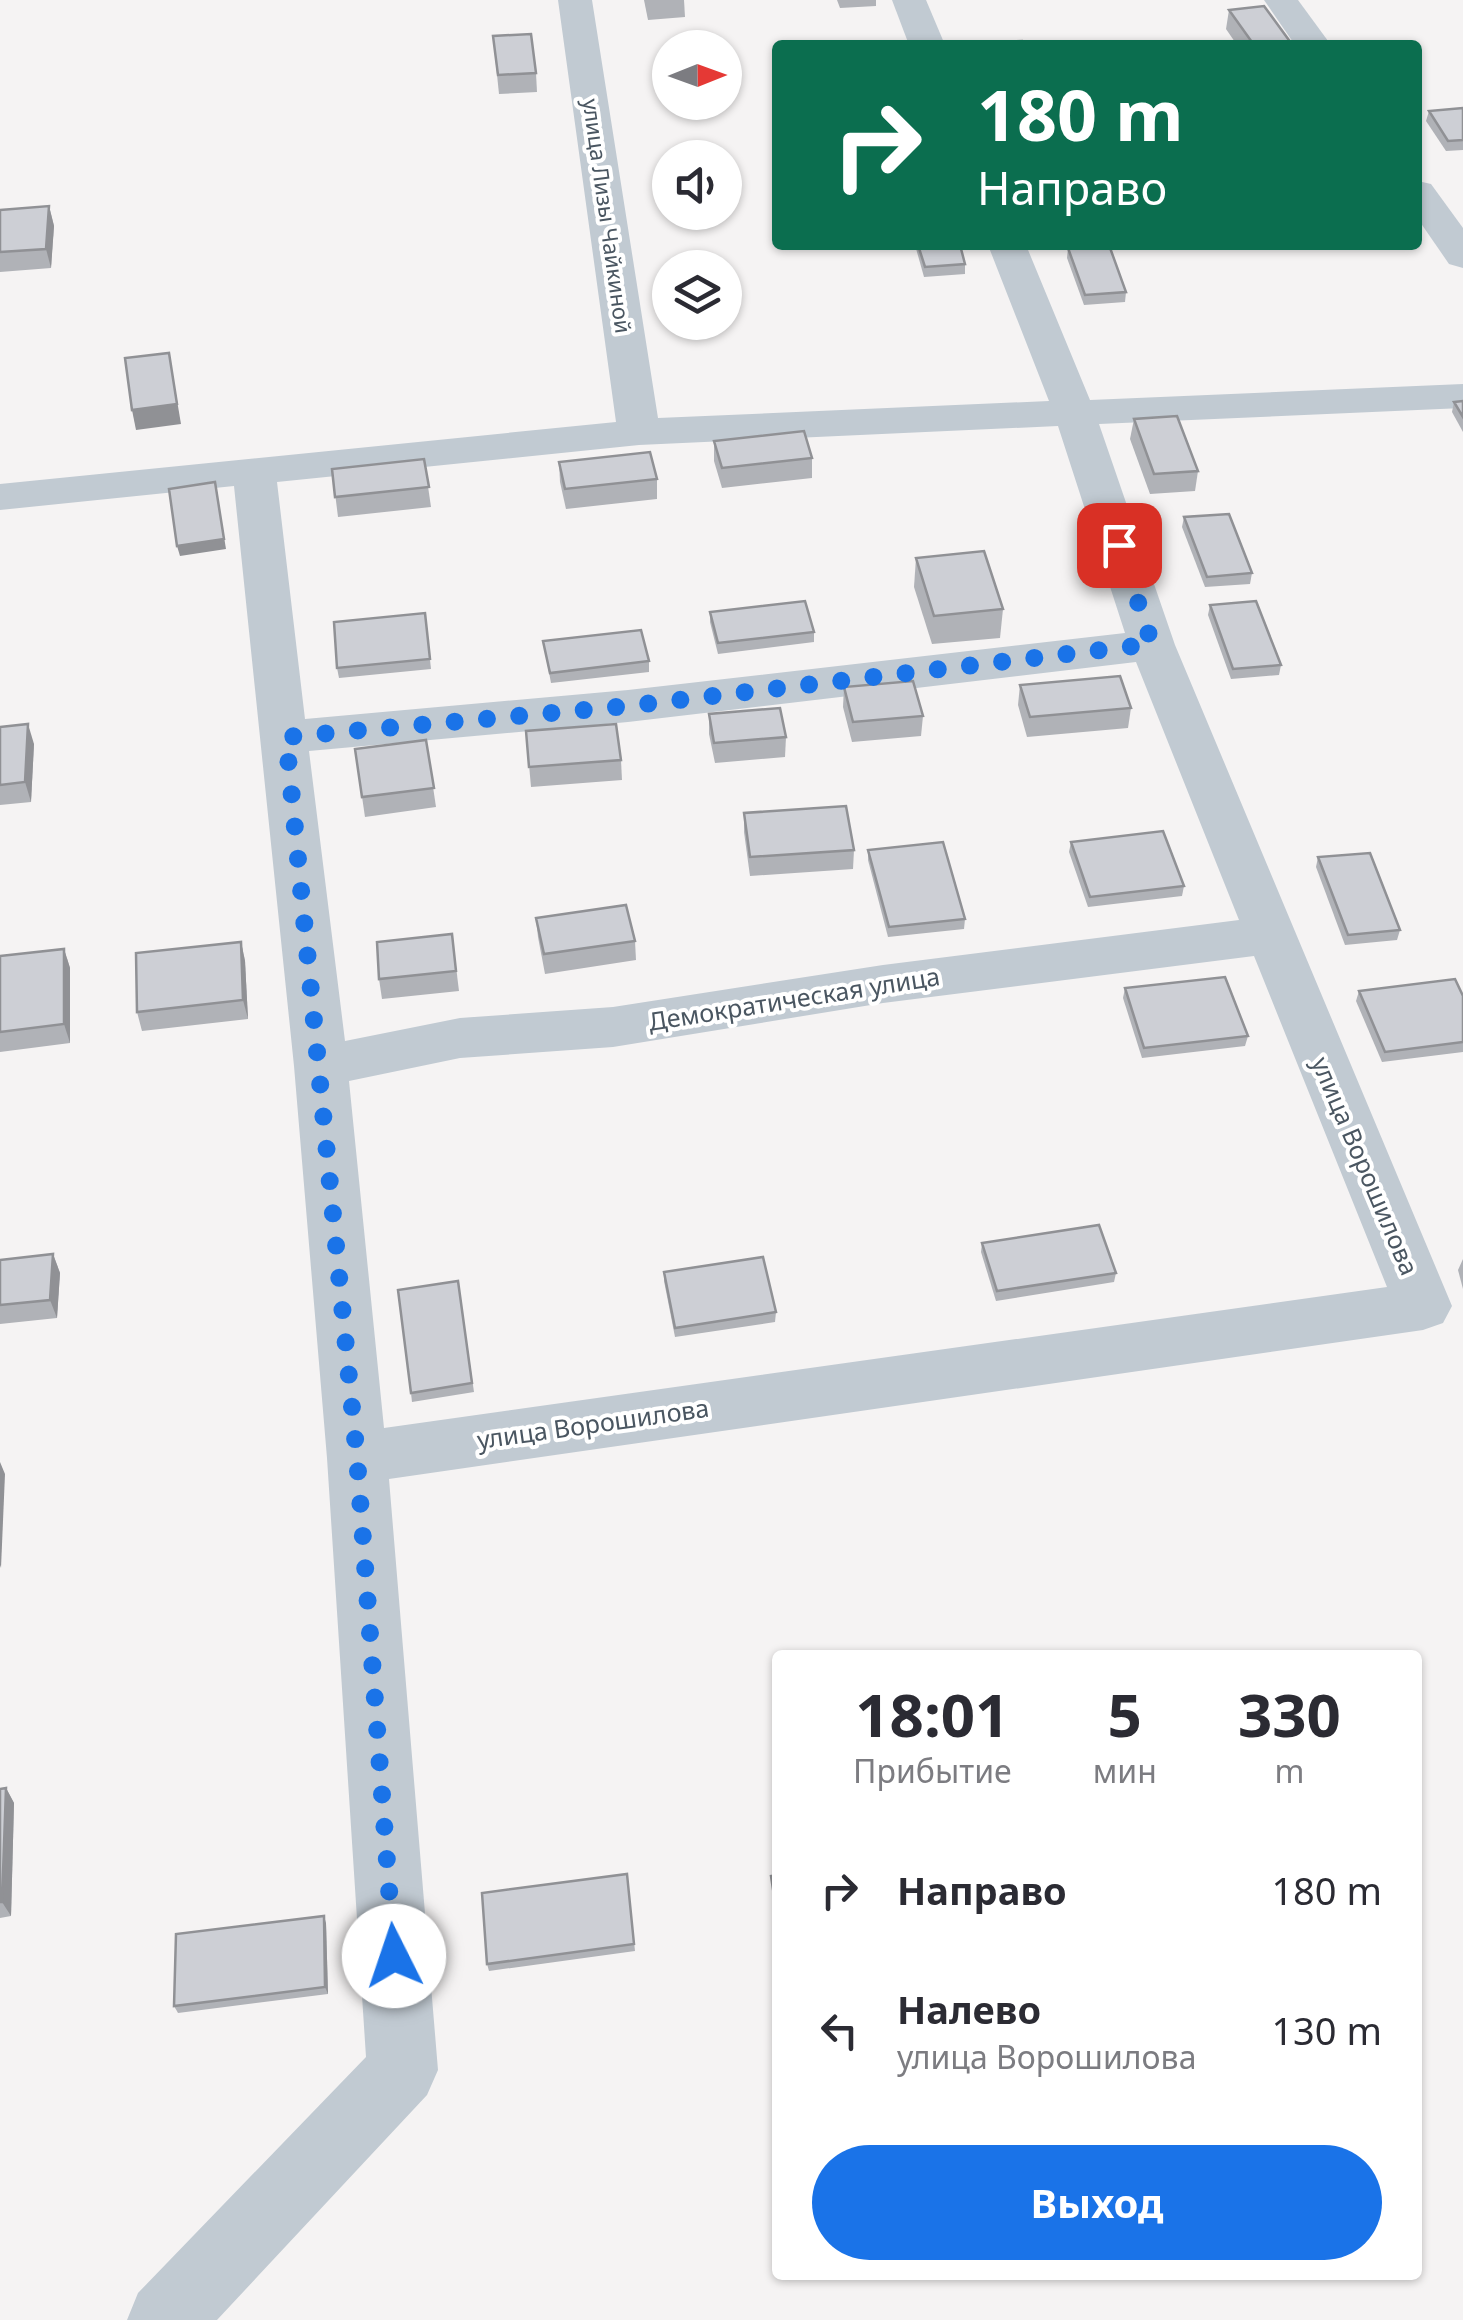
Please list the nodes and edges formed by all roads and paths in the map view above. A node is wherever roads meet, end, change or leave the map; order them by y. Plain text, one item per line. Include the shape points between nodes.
1 (575, 0) edge
2 (909, 0) edge
3 (1281, 0) edge
4 (925, 40) edge
5 (1309, 40) edge
6 (1422, 198) edge
7 (1009, 250) edge
8 (1463, 256) edge
9 (1463, 396) edge
10 (1074, 412) junction
11 (639, 432) junction
12 (254, 472) junction
13 (0, 497) edge
14 (1152, 644) junction
15 (286, 737) junction
16 (1268, 935) junction
17 (321, 1066) junction
18 (357, 1458) junction
19 (165, 2320) edge

1 - 11 street, улица Лизы Чайкиной
2 - 4 street
3 - 5 street
6 - 8 street
7 - 10 street, улица Ворошилова
9 - 10 street
10 - 11 street
10 - 14 street, улица Ворошилова
11 - 12 street
12 - 13 street
12 - 15 street
14 - 15 street via 648,704
14 - 16 street, улица Ворошилова
15 - 17 street
16 - 17 street, Демократическая улица via 883,984 613,1027 460,1038
16 - 18 street, улица Ворошилова via 1423,1306
17 - 18 street
18 - 19 street via 402,2070

